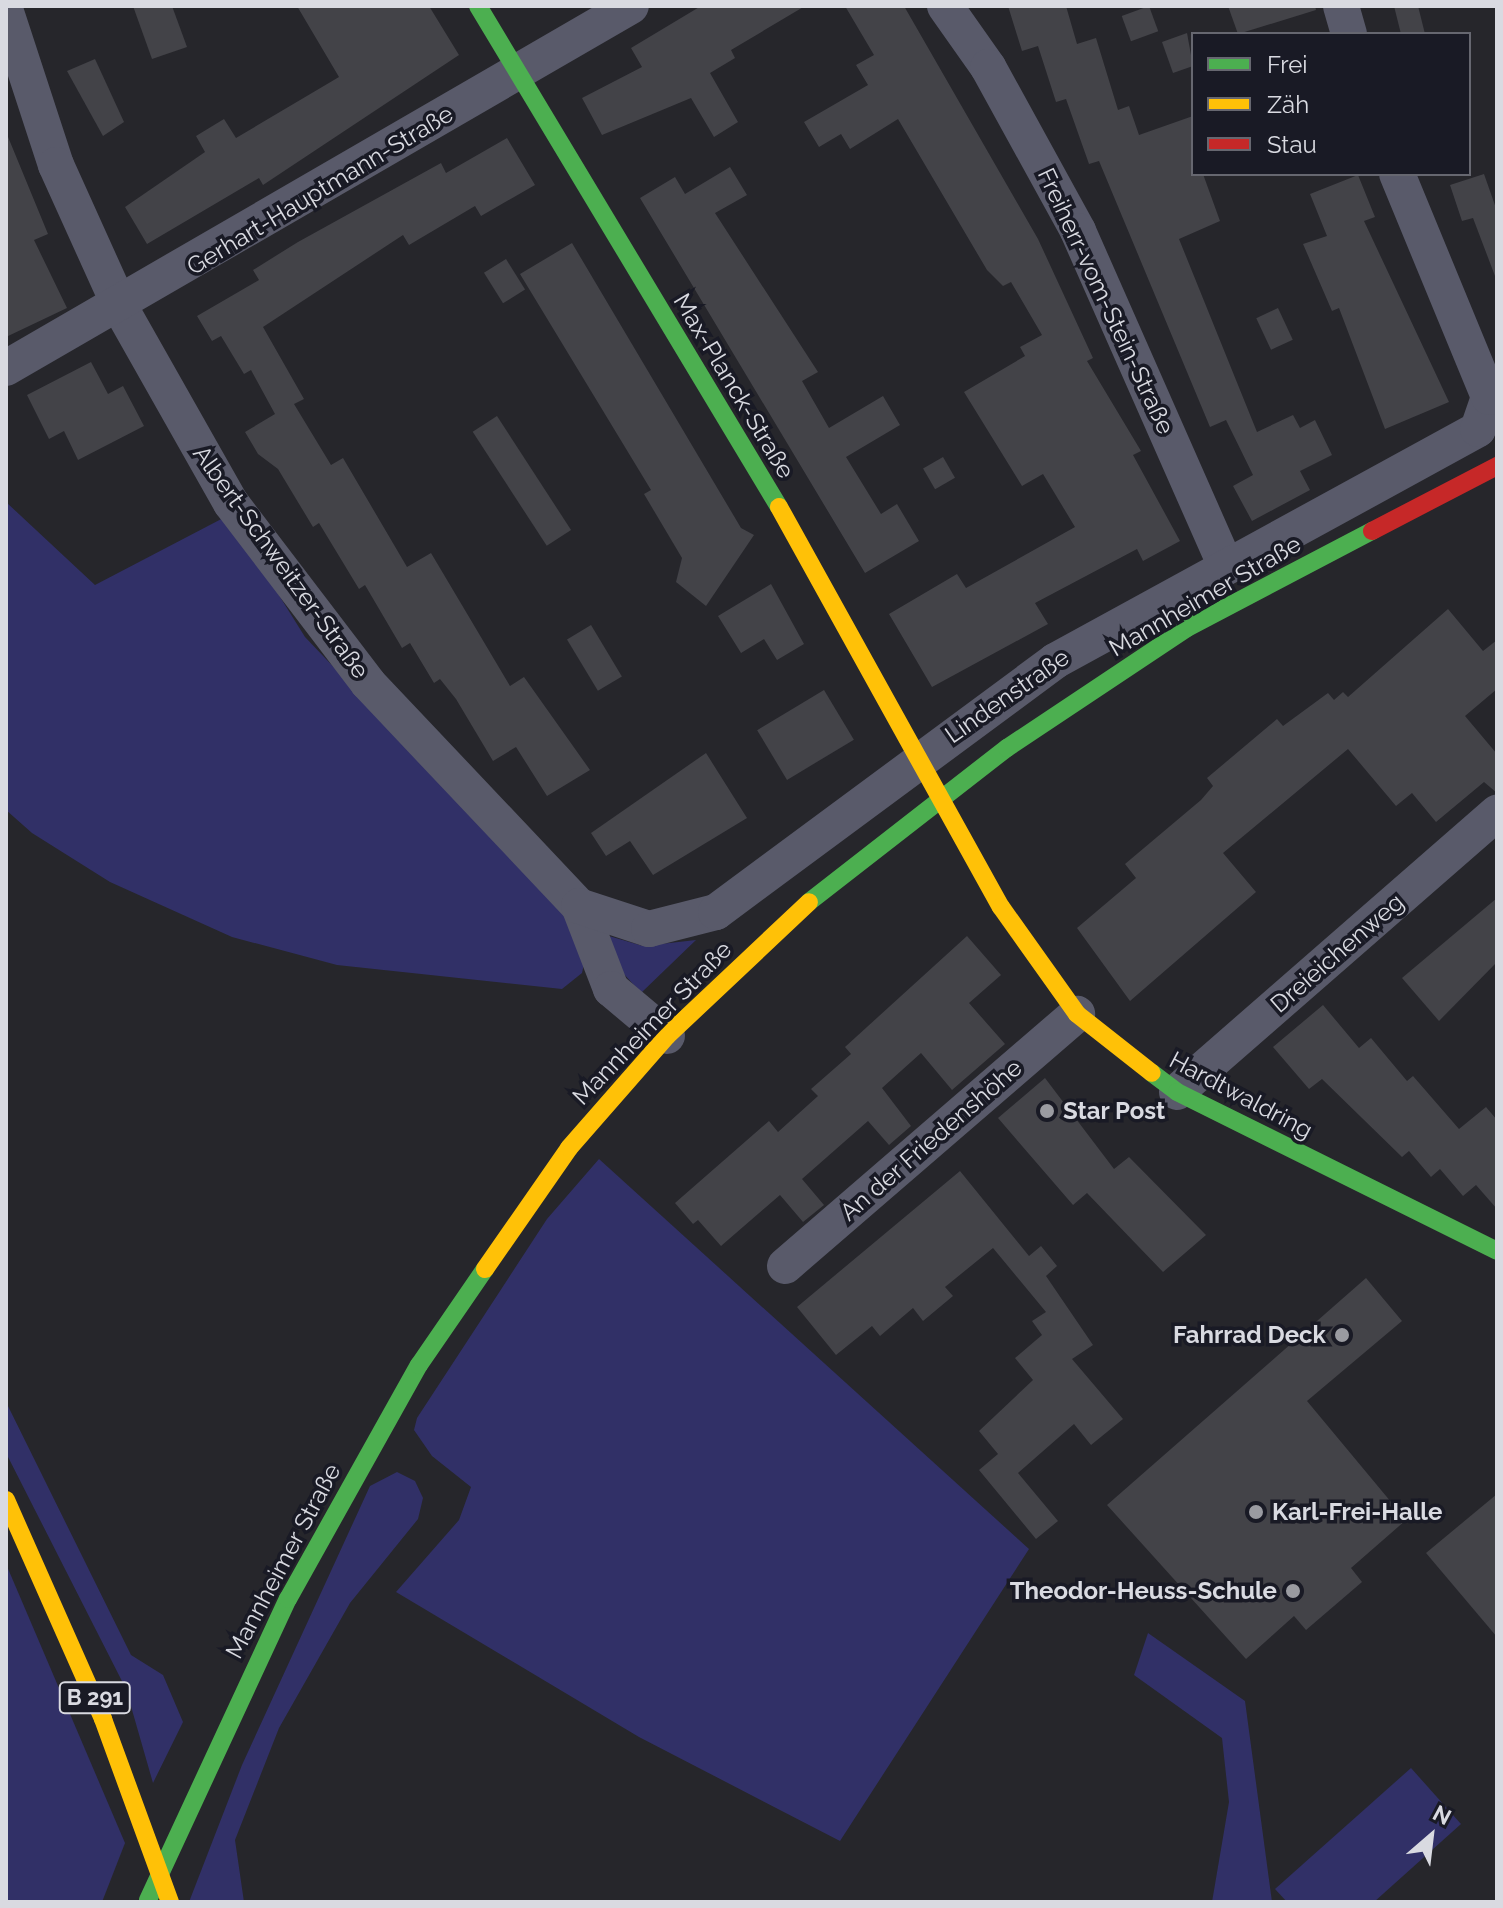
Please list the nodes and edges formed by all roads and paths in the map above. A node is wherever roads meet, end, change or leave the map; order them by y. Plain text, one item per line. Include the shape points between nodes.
1 (478, 6) edge
2 (631, 6) edge
3 (945, 6) edge
4 (1341, 6) edge
5 (6, 12) edge
6 (1348, 32) edge
7 (518, 73) junction
8 (1398, 176) edge
9 (120, 307) junction
10 (6, 368) edge
11 (1497, 466) edge
12 (1225, 564) junction
13 (921, 757) junction
14 (941, 795) junction
15 (1497, 813) edge
16 (579, 906) junction
17 (1077, 1014) junction
18 (667, 1036) junction
19 (1177, 1092) junction
20 (1497, 1251) edge
21 (785, 1266) dead end
22 (6, 1500) edge
23 (147, 1902) edge
24 (170, 1902) edge

1 - 7 street, Max-Planck-Straße
2 - 7 street, Gerhart-Hauptmann-Straße
3 - 12 street, Freiherr-vom-Stein-Straße via 988,67 1078,231
4 - 6 street
5 - 9 street, Albert-Schweitzer-Straße via 56,165
7 - 9 street, Gerhart-Hauptmann-Straße
7 - 13 street, Max-Planck-Straße via 825,584
8 - 12 street, Lindenstraße via 1489,397 1487,420 1467,437
9 - 10 street, Gerhart-Hauptmann-Straße
9 - 16 street, Albert-Schweitzer-Straße via 173,412 323,625 411,731
11 - 14 street, Mannheimer Straße via 1187,628
12 - 13 street, Lindenstraße via 1055,661
13 - 14 street, Max-Planck-Straße
13 - 16 street, Lindenstraße via 698,920 631,927
14 - 17 street, Hardtwaldring via 1001,907
14 - 18 street, Mannheimer Straße via 807,900
15 - 19 street, Dreieichenweg
16 - 18 street, Albert-Schweitzer-Straße via 611,989
17 - 19 street, Hardtwaldring
17 - 21 street, An der Friedenshöhe
18 - 23 street, Mannheimer Straße via 569,1148 419,1365 288,1599
19 - 20 street, Hardtwaldring
22 - 24 street, B 291 via 103,1719

